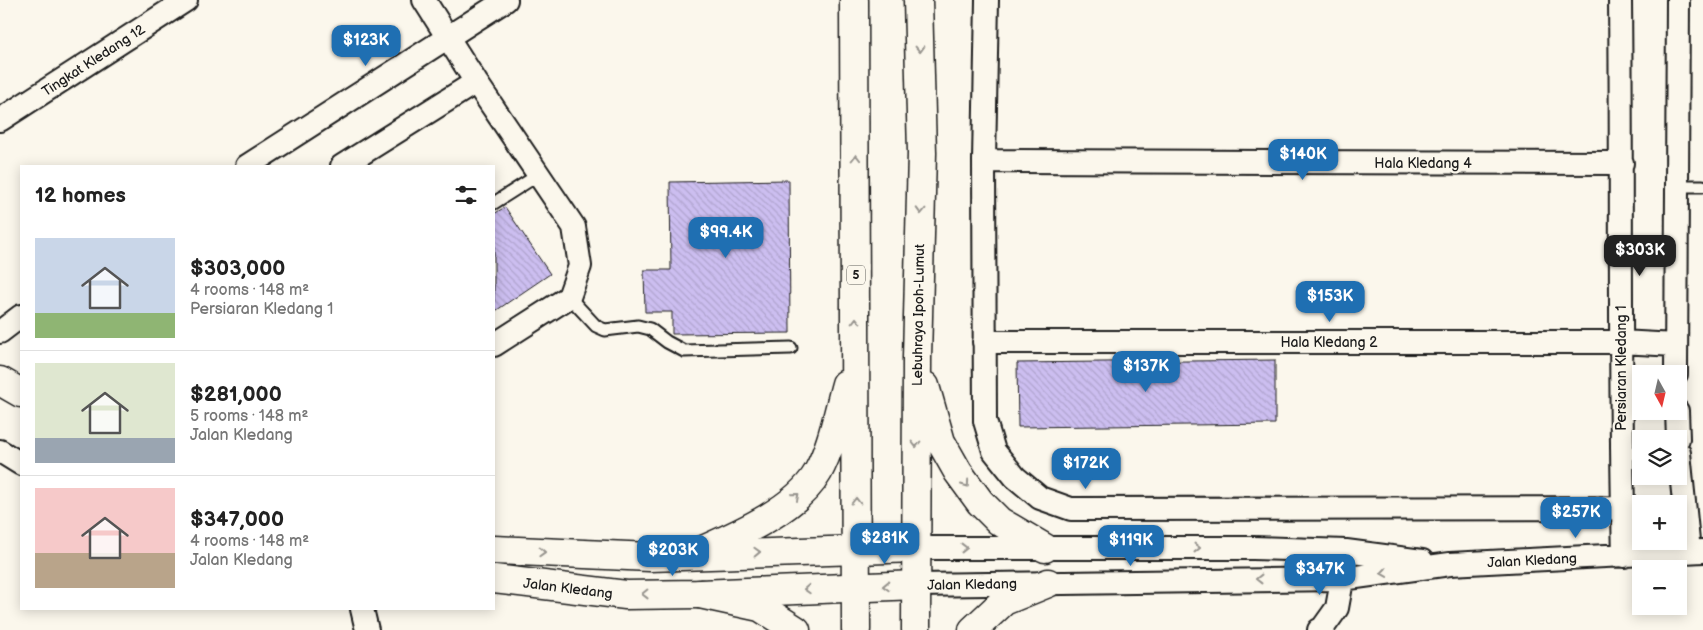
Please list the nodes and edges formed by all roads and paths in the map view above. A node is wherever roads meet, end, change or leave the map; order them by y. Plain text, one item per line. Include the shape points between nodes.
1 (186, 0) edge
2 (424, 0) edge
3 (506, 0) edge
4 (854, 0) edge
5 (918, 0) edge
6 (987, 0) edge
7 (1620, 0) edge
8 (1678, 0) edge
9 (448, 36) junction
10 (476, 82) junction
11 (0, 120) edge
12 (984, 161) junction
13 (1622, 163) junction
14 (249, 165) edge
15 (344, 165) edge
16 (538, 175) junction
17 (1678, 186) junction
18 (1703, 186) edge
19 (495, 202) edge
20 (569, 297) junction
21 (20, 317) edge
22 (0, 332) edge
23 (984, 342) junction
24 (1621, 342) junction
25 (495, 344) edge
26 (1675, 345) junction
27 (791, 348) dead end
28 (856, 351) junction
29 (917, 358) junction
30 (1676, 365) edge
31 (0, 381) edge
32 (20, 392) edge
33 (1687, 482) edge
34 (1623, 508) junction
35 (1694, 508) edge
36 (916, 548) junction
37 (1045, 548) junction
38 (495, 550) edge
39 (856, 550) junction
40 (1346, 551) junction
41 (1696, 551) edge
42 (694, 554) junction
43 (1624, 556) junction
44 (1450, 564) junction
45 (495, 579) edge
46 (1342, 579) junction
47 (1048, 582) junction
48 (916, 585) junction
49 (856, 587) junction
50 (700, 594) junction
51 (362, 610) edge
52 (367, 630) edge
53 (796, 630) edge
54 (856, 630) edge
55 (916, 630) edge
56 (973, 630) edge
57 (1319, 630) edge

1 - 11 street, Tingkat Kledang 12
2 - 9 street
3 - 9 street
28 -> 4 main road, 5
5 -> 29 main road, Lebuhraya Ipoh-Lumut via 922,153
6 - 12 street
7 - 13 street, Persiaran Kledang 1
8 - 17 street
9 - 10 street
9 - 14 street
10 - 15 street
10 - 16 street
12 - 13 street, Hala Kledang 4
12 - 23 street
13 - 24 street, Persiaran Kledang 1
16 - 19 lane
16 - 20 street via 574,227 580,266
17 - 18 lane
17 - 26 street
20 - 25 street
20 - 27 lane via 596,326 605,330 638,326 650,328 684,351
21 - 22 street
23 - 24 street, Hala Kledang 2
23 - 34 street via 985,421 994,451 1014,477 1040,498 1071,509
24 - 26 street, Hala Kledang 2
24 - 34 street, Persiaran Kledang 1
26 - 30 street
39 -> 28 main road, 5
42 -> 28 main road via 750,529 798,495 817,473 832,436
29 -> 36 main road, Lebuhraya Ipoh-Lumut
29 -> 37 main road via 941,442 958,472 999,521
31 - 32 main road
33 - 35 street
34 - 43 street, Persiaran Kledang 1
35 - 41 street
36 -> 37 street, Jalan Kledang
36 - 39 main road, Jalan Kledang
36 - 48 main road, Lebuhraya Ipoh-Lumut
37 -> 40 street, Jalan Kledang
38 -> 42 main road, Jalan Kledang via 650,556
42 -> 39 main road, Jalan Kledang
39 - 49 main road, 5
40 - 44 street, Jalan Kledang
40 - 46 street
41 - 43 street, Jalan Kledang
43 - 44 street, Jalan Kledang
44 -> 46 street, Jalan Kledang
50 -> 45 main road, Jalan Kledang via 626,595
46 -> 47 street, Jalan Kledang
46 - 57 street via 1337,608
47 - 48 street, Jalan Kledang
47 - 56 main road via 1004,601
48 -> 49 main road, Jalan Kledang
48 - 55 main road, Lebuhraya Ipoh-Lumut
49 -> 50 main road, Jalan Kledang
49 - 54 main road, 5
50 - 53 main road via 760,607
51 - 52 street

